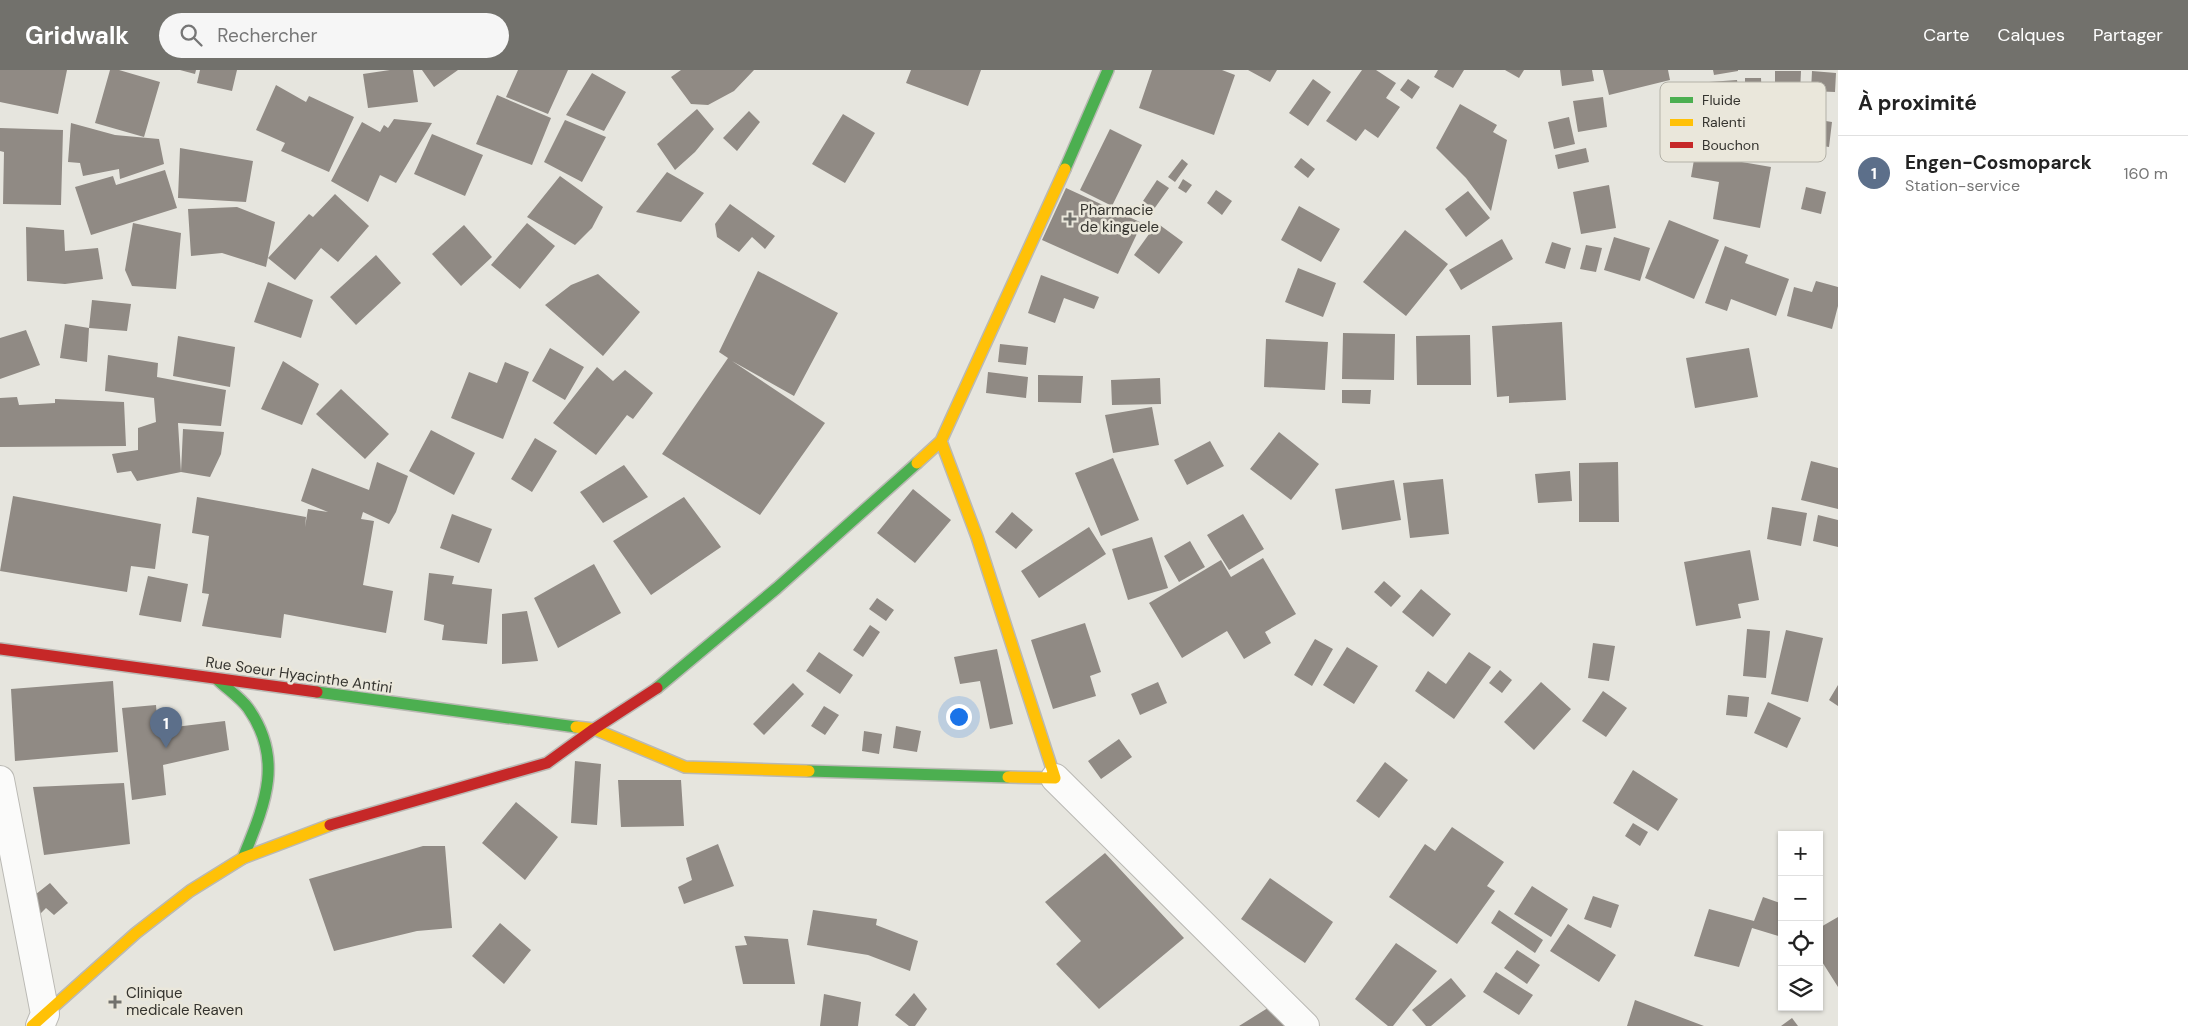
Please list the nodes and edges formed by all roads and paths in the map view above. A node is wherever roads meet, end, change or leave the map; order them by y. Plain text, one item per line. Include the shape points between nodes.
1 (1108, 70) edge
2 (941, 442) junction
3 (0, 649) edge
4 (217, 679) junction
5 (594, 728) junction
6 (1055, 778) junction
7 (0, 780) edge
8 (243, 858) junction
9 (39, 1022) edge
10 (1305, 1026) edge

1 - 2 main road
2 - 5 main road via 652,694
2 - 6 main road via 977,537
3 - 4 main road, Rue Soeur Hyacinthe Antini
4 - 5 main road, Rue Soeur Hyacinthe Antini
4 - 8 main road via 246,706 263,736 270,768 262,810
5 - 6 main road, Rue Soeur Hyacinthe Antini via 685,767
5 - 8 main road via 547,764 319,828
6 - 10 street
7 - 9 street
8 - 9 main road via 190,891 136,933

